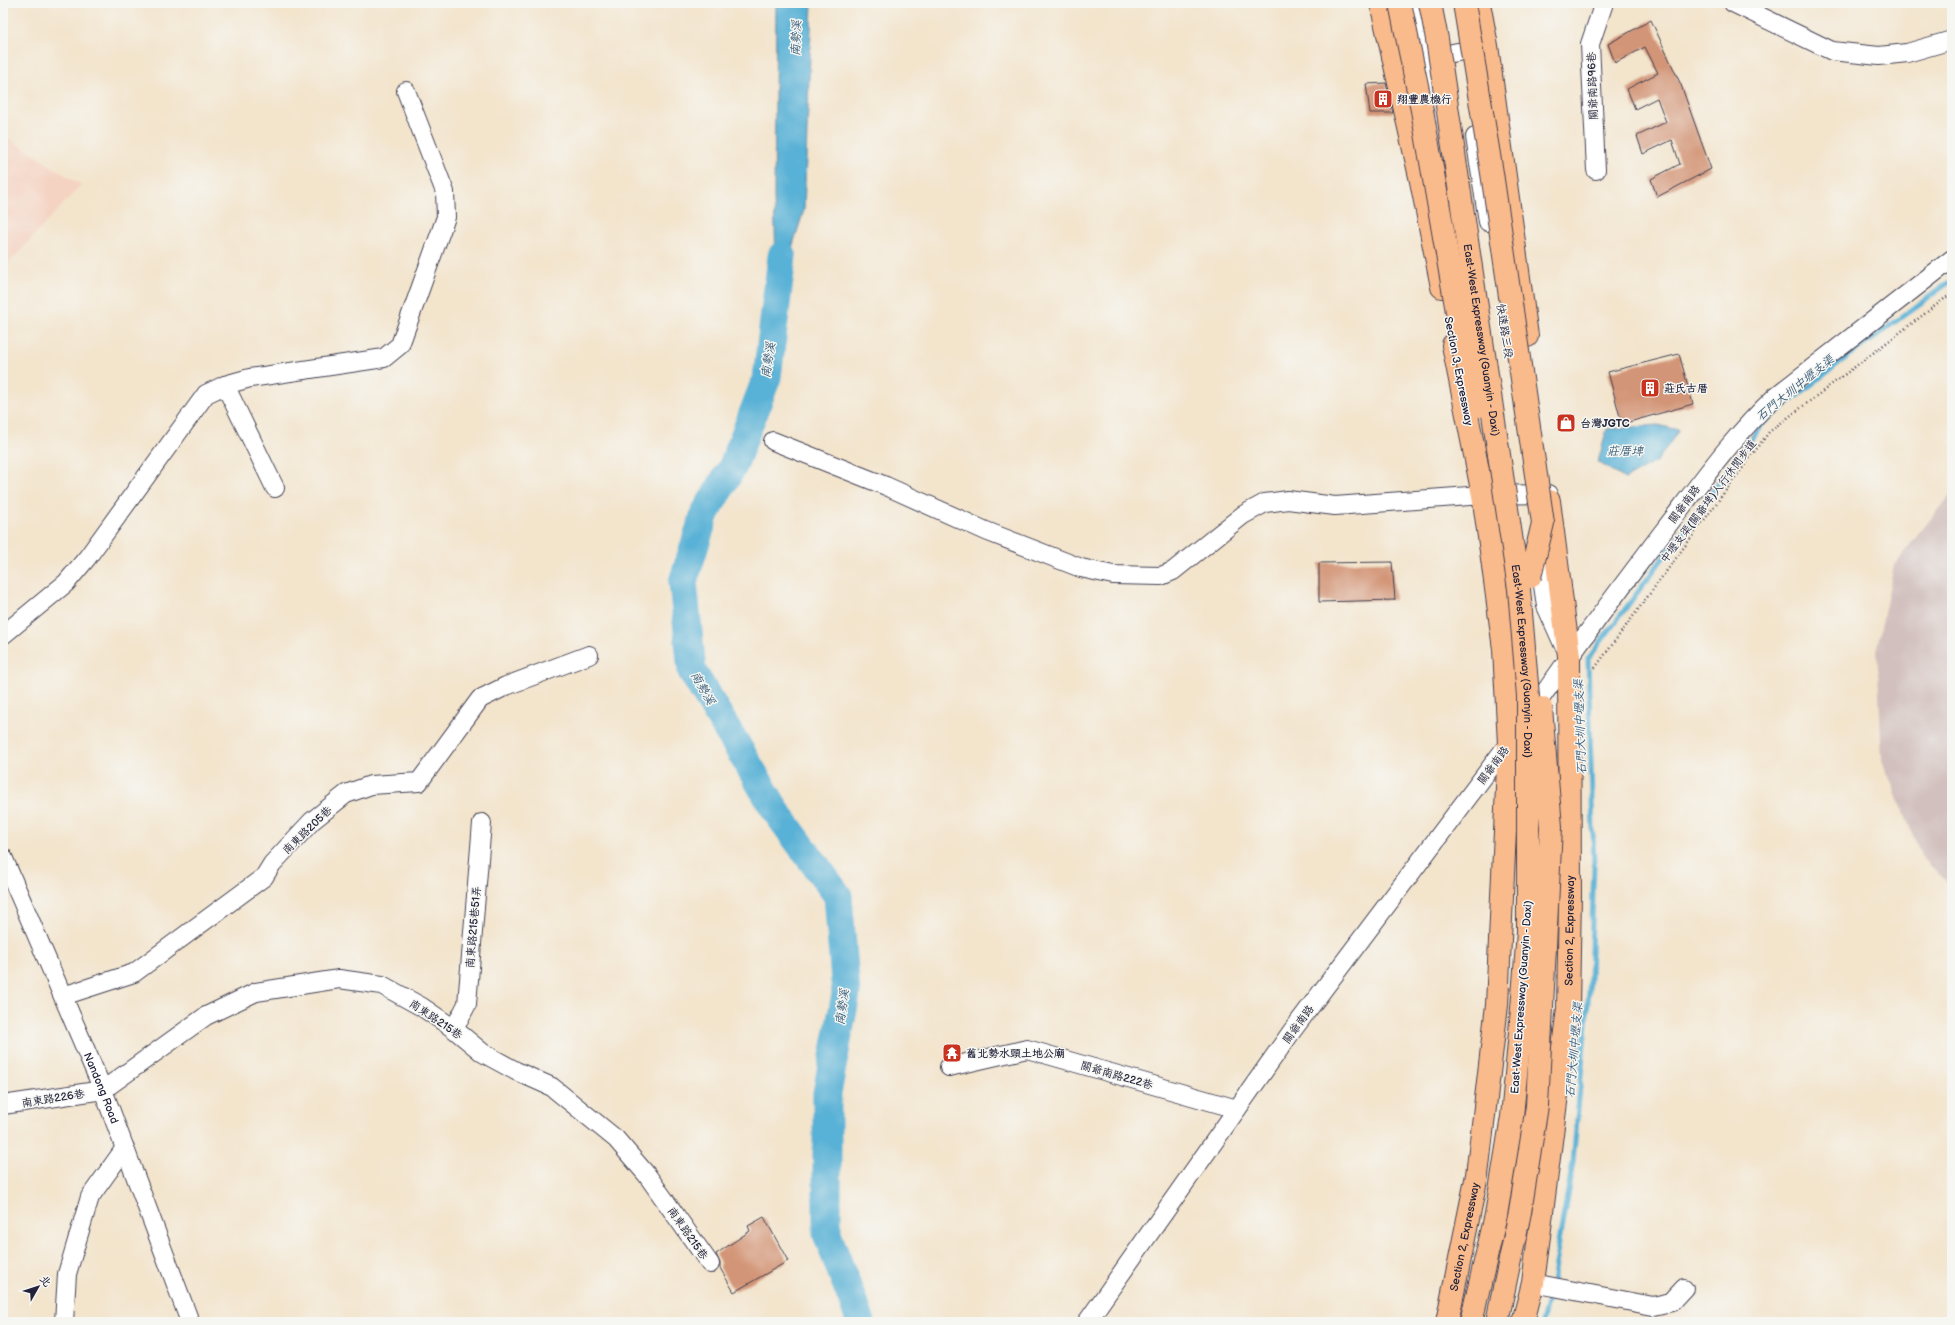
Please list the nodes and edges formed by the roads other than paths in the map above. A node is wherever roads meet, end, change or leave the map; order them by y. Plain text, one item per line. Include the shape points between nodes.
1 (1381, 3) edge
2 (1400, 3) edge
3 (1416, 3) edge
4 (1430, 3) edge
5 (1442, 3) edge
6 (1453, 3) edge
7 (1464, 3) edge
8 (1479, 3) edge
9 (1604, 3) edge
10 (1733, 3) edge
11 (1952, 40) edge
12 (1487, 46) junction
13 (1462, 50) junction
14 (1427, 57) junction
15 (1394, 64) junction
16 (406, 91) dead end
17 (1596, 170) dead end
18 (1952, 259) edge
19 (225, 385) junction
20 (773, 441) dead end
21 (275, 488) dead end
22 (1494, 494) junction
23 (1539, 494) junction
24 (1530, 577) junction
25 (3, 635) edge
26 (589, 655) dead end
27 (1569, 656) junction
28 (1509, 744) junction
29 (482, 823) dead end
30 (3, 857) edge
31 (63, 996) junction
32 (454, 1029) junction
33 (949, 1067) dead end
34 (103, 1090) junction
35 (3, 1106) edge
36 (1237, 1109) junction
37 (125, 1148) junction
38 (710, 1264) dead end
39 (1533, 1283) junction
40 (1684, 1288) dead end
41 (64, 1322) edge
42 (190, 1322) edge
43 (1087, 1322) edge
44 (1447, 1322) edge
45 (1471, 1322) edge
46 (1497, 1322) edge
47 (1524, 1322) edge

1 - 15 main road, Section 3, Expressway
2 - 22 main road, bridge via 1422,110 1464,352
3 - 14 street
4 - 22 main road, East-West Expressway (Guanyin - Daxi), bridge via 1437,39
5 - 24 main road, East-West Expressway (Guanyin - Daxi)
6 - 13 street, 快速路三段
7 - 24 main road, bridge via 1492,173 1543,523
8 - 12 main road
9 - 17 street, 關爺南路96巷 via 1590,44
10 - 11 street via 1832,51 1879,56 1907,53
12 - 13 street
12 - 23 main road
13 - 14 street
13 - 23 street, 快速路三段
14 - 15 street
14 - 22 street
15 - 22 main road, Section 3, Expressway
16 - 19 street via 445,192 446,217 400,346 384,358 250,378
18 - 27 street, 關爺南路 via 1776,396 1752,418 1697,486
19 - 21 street
19 - 25 street via 206,394 66,583
20 - 22 street via 886,486 986,531 1081,568 1113,575 1161,576 1174,571 1243,515 1266,503 1288,500 1335,506
22 - 23 street
22 - 28 main road, Section 3, Expressway via 1490,551 1504,649
22 - 45 main road, East-West Expressway (Guanyin - Daxi), bridge via 1519,589 1528,696 1528,932 1512,1117 1496,1215
23 - 27 main road
24 - 46 main road, East-West Expressway (Guanyin - Daxi), bridge via 1551,827 1544,988 1537,1106 1520,1212
26 - 31 street, 南東路205巷 via 506,686 480,699 419,782 371,785 346,794 312,821 272,864 264,877 134,972
27 - 28 street, 關爺南路
27 - 39 main road, Section 2, Expressway via 1568,1008
28 - 36 street, 關爺南路 via 1292,1031
28 - 44 main road, Section 2, Expressway via 1497,1005 1477,1175
29 - 32 street, 南東路215巷51弄 via 467,1004
30 - 31 street, Nandong Road
31 - 34 street, Nandong Road
32 - 34 street, 南東路215巷 via 422,1007 382,985 339,979 256,992 206,1016
32 - 38 street, 南東路215巷 via 483,1053 552,1087 616,1139 647,1175
33 - 36 street, 關爺南路222巷 via 1027,1049
34 - 35 street, 南東路226巷
34 - 37 street, Nandong Road
36 - 43 street, 關爺南路
37 - 41 street via 90,1197 67,1274
37 - 42 street, Nandong Road
39 - 40 street via 1653,1306 1671,1302
39 - 47 main road, Section 2, Expressway

